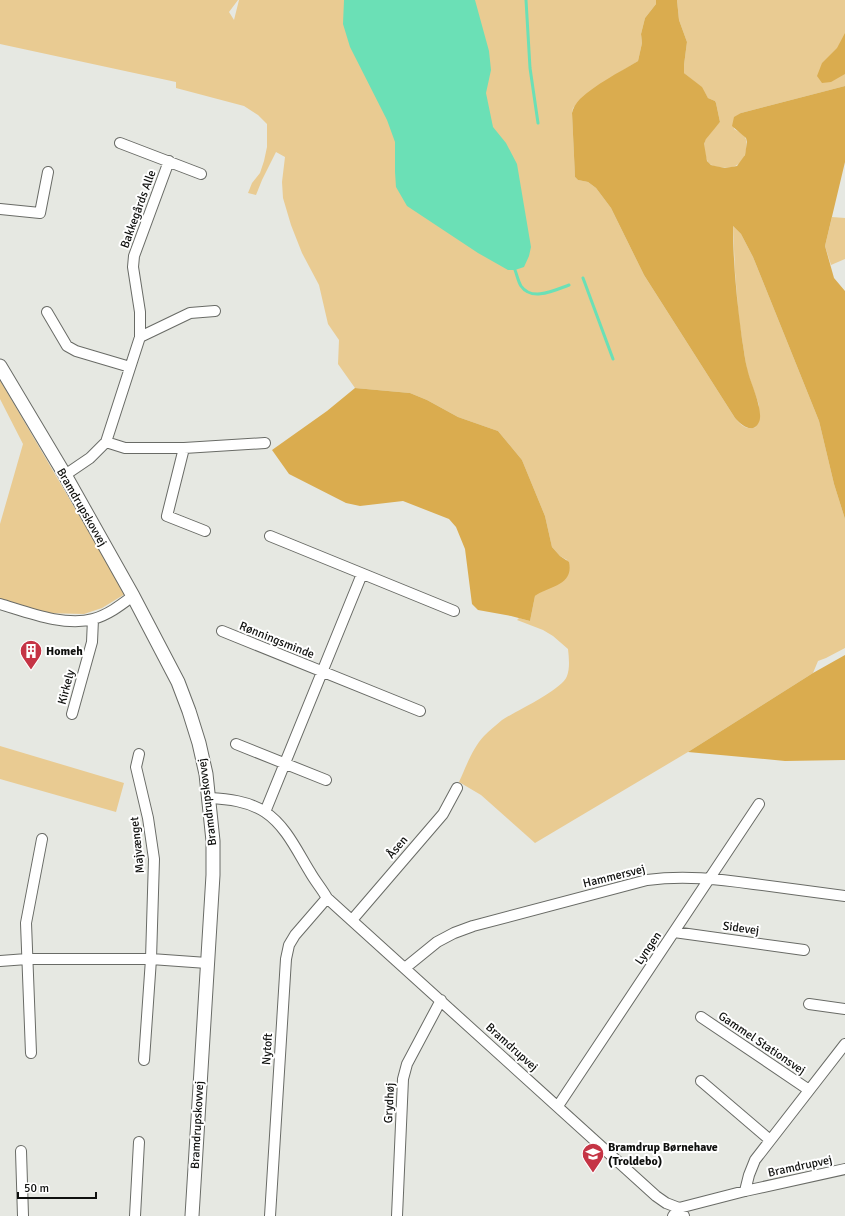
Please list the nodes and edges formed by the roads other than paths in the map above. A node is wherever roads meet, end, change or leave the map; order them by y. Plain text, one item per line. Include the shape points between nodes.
1 (120, 143) dead end
2 (169, 161) junction
3 (48, 172) dead end
4 (201, 174) dead end
5 (0, 210) edge
6 (215, 310) dead end
7 (47, 312) dead end
8 (140, 337) junction
9 (0, 366) edge
10 (130, 366) junction
11 (106, 442) junction
12 (265, 443) dead end
13 (184, 448) junction
14 (65, 476) junction
15 (205, 531) dead end
16 (270, 536) dead end
17 (362, 574) junction
18 (133, 596) junction
19 (0, 604) edge
20 (454, 612) dead end
21 (93, 619) junction
22 (222, 631) dead end
23 (322, 672) junction
24 (420, 711) dead end
25 (72, 714) dead end
26 (236, 744) dead end
27 (139, 754) dead end
28 (283, 763) junction
29 (326, 780) dead end
30 (457, 788) dead end
31 (209, 798) junction
32 (759, 804) dead end
33 (264, 812) junction
34 (42, 839) dead end
35 (710, 878) junction
36 (845, 896) edge
37 (327, 898) junction
38 (352, 920) junction
39 (674, 932) junction
40 (804, 950) dead end
41 (27, 959) junction
42 (151, 959) junction
43 (0, 961) edge
44 (207, 963) junction
45 (405, 968) junction
46 (441, 1000) junction
47 (809, 1004) dead end
48 (845, 1009) edge
49 (701, 1017) dead end
50 (845, 1044) edge
51 (31, 1053) dead end
52 (144, 1060) dead end
53 (701, 1081) dead end
54 (809, 1090) junction
55 (558, 1106) junction
56 (770, 1140) junction
57 (139, 1142) dead end
58 (20, 1151) dead end
59 (845, 1169) edge
60 (746, 1191) junction
61 (679, 1213) edge
62 (23, 1216) edge
63 (135, 1216) edge
64 (192, 1216) edge
65 (270, 1216) edge
66 (397, 1216) edge

1 - 2 street, Bakkegårds Alle
2 - 4 street, Bakkegårds Alle
2 - 8 street, Bakkegårds Alle via 134,256
3 - 5 street via 40,213
6 - 8 street via 190,313
7 - 10 street via 67,346 76,351
8 - 10 street, Bakkegårds Alle
9 - 14 street, Bramdrupskovvej
10 - 11 street, Bakkegårds Alle
11 - 13 street via 125,448
11 - 14 street, Bakkegårds Alle via 90,458
12 - 13 street
13 - 15 street via 167,516
14 - 18 street, Bramdrupskovvej
16 - 17 street
17 - 20 street
17 - 23 street, Rønningsminde
18 - 21 street via 107,614
18 - 31 street, Bramdrupskovvej via 184,695 199,743
19 - 21 street via 67,621
21 - 25 street, Kirkely via 92,642
22 - 23 street, Rønningsminde
23 - 24 street, Rønningsminde
23 - 28 street, Rønningsminde
26 - 28 street
27 - 42 street, Majvænget via 136,766 154,859
28 - 29 street
28 - 33 street, Rønningsminde
30 - 38 street, Åsen via 443,814
31 - 33 street, Bramdrupvej via 232,799
31 - 44 street, Bramdrupskovvej via 213,875
32 - 35 street, Lyngen
33 - 37 street, Bramdrupvej via 285,830
34 - 41 street via 26,923
35 - 36 street, Hammersvej
35 - 39 street, Lyngen
35 - 45 street, Hammersvej via 666,877 648,880 473,926 437,942
37 - 38 street, Bramdrupvej
37 - 65 street, Nytoft via 295,935 289,945 286,959
38 - 45 street, Bramdrupvej
39 - 40 street, Sidevej
39 - 55 street, Lyngen
41 - 42 street
41 - 43 street
41 - 51 street
42 - 44 street
42 - 52 street, Majvænget
44 - 64 street, Bramdrupskovvej
45 - 46 street, Bramdrupvej
46 - 55 street, Bramdrupvej
46 - 66 street, Grydhøj via 407,1064 403,1079
47 - 48 street
49 - 54 street, Gammel Stationsvej
50 - 54 street, Gammel Stationsvej
53 - 56 street
54 - 56 street, Gammel Stationsvej
55 - 61 street, Bramdrupvej via 656,1196
56 - 60 street, Gammel Stationsvej via 755,1160
57 - 63 street
58 - 62 street
59 - 60 street, Bramdrupvej
60 - 61 street, Bramdrupvej

